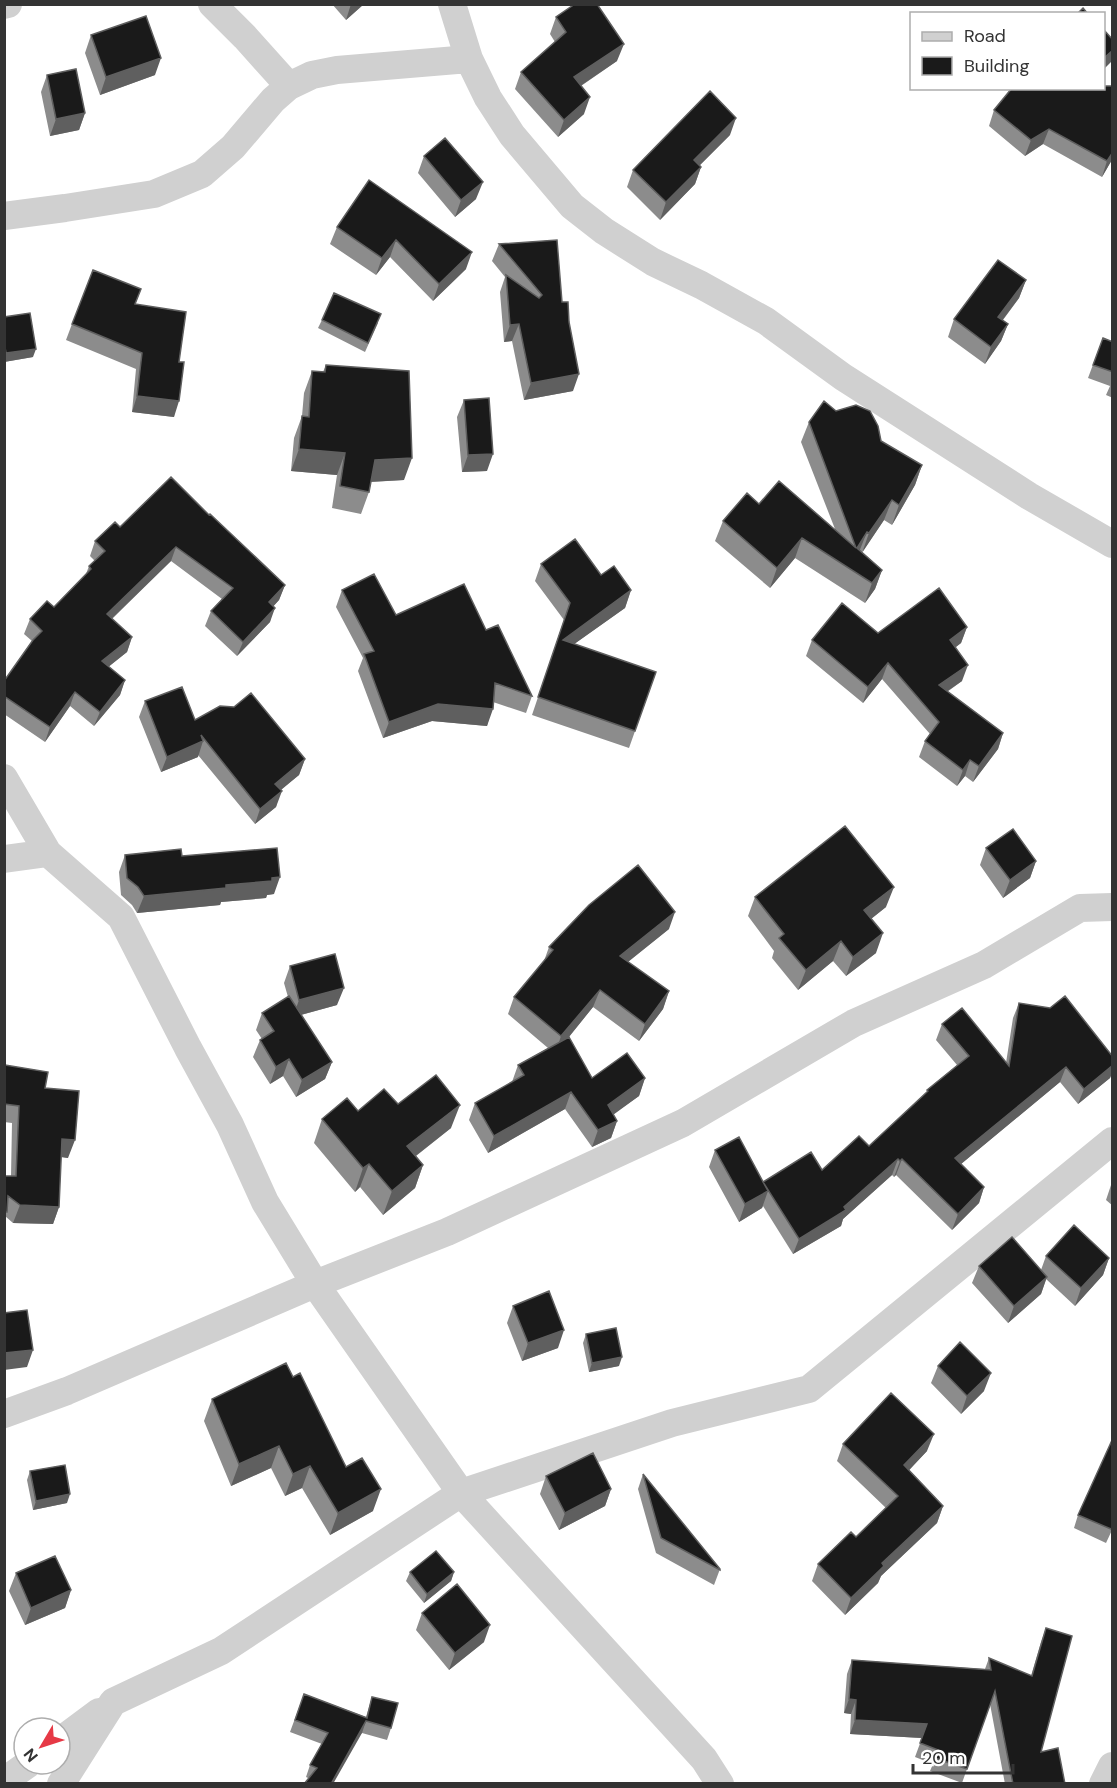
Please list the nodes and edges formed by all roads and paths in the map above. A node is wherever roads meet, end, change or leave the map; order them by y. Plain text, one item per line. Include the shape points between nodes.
1 (212, 4) edge
2 (452, 4) edge
3 (469, 58) junction
4 (290, 86) junction
5 (4, 216) edge
6 (1113, 544) edge
7 (4, 778) edge
8 (48, 853) junction
9 (4, 859) edge
10 (1113, 906) edge
11 (1113, 1141) edge
12 (315, 1284) junction
13 (4, 1414) edge
14 (461, 1493) junction
15 (113, 1702) junction
16 (72, 1732) edge
17 (1113, 1766) edge
18 (62, 1784) edge
19 (720, 1784) edge
20 (1103, 1784) edge

1 - 4 street
2 - 3 street
3 - 4 street via 337,70 312,75
3 - 6 street via 512,135 572,206 604,231 653,262 766,321 853,383 1029,496
4 - 5 street via 202,174 154,194
7 - 8 street
8 - 9 street
8 - 12 street via 121,917 230,1125 265,1202
10 - 12 street via 1080,908 984,965 854,1023 683,1123 447,1232
11 - 14 street via 809,1389 672,1424
12 - 13 street via 67,1391
12 - 14 street
14 - 15 street via 221,1651
14 - 19 street via 704,1759
15 - 16 street
15 - 18 street
17 - 20 street

